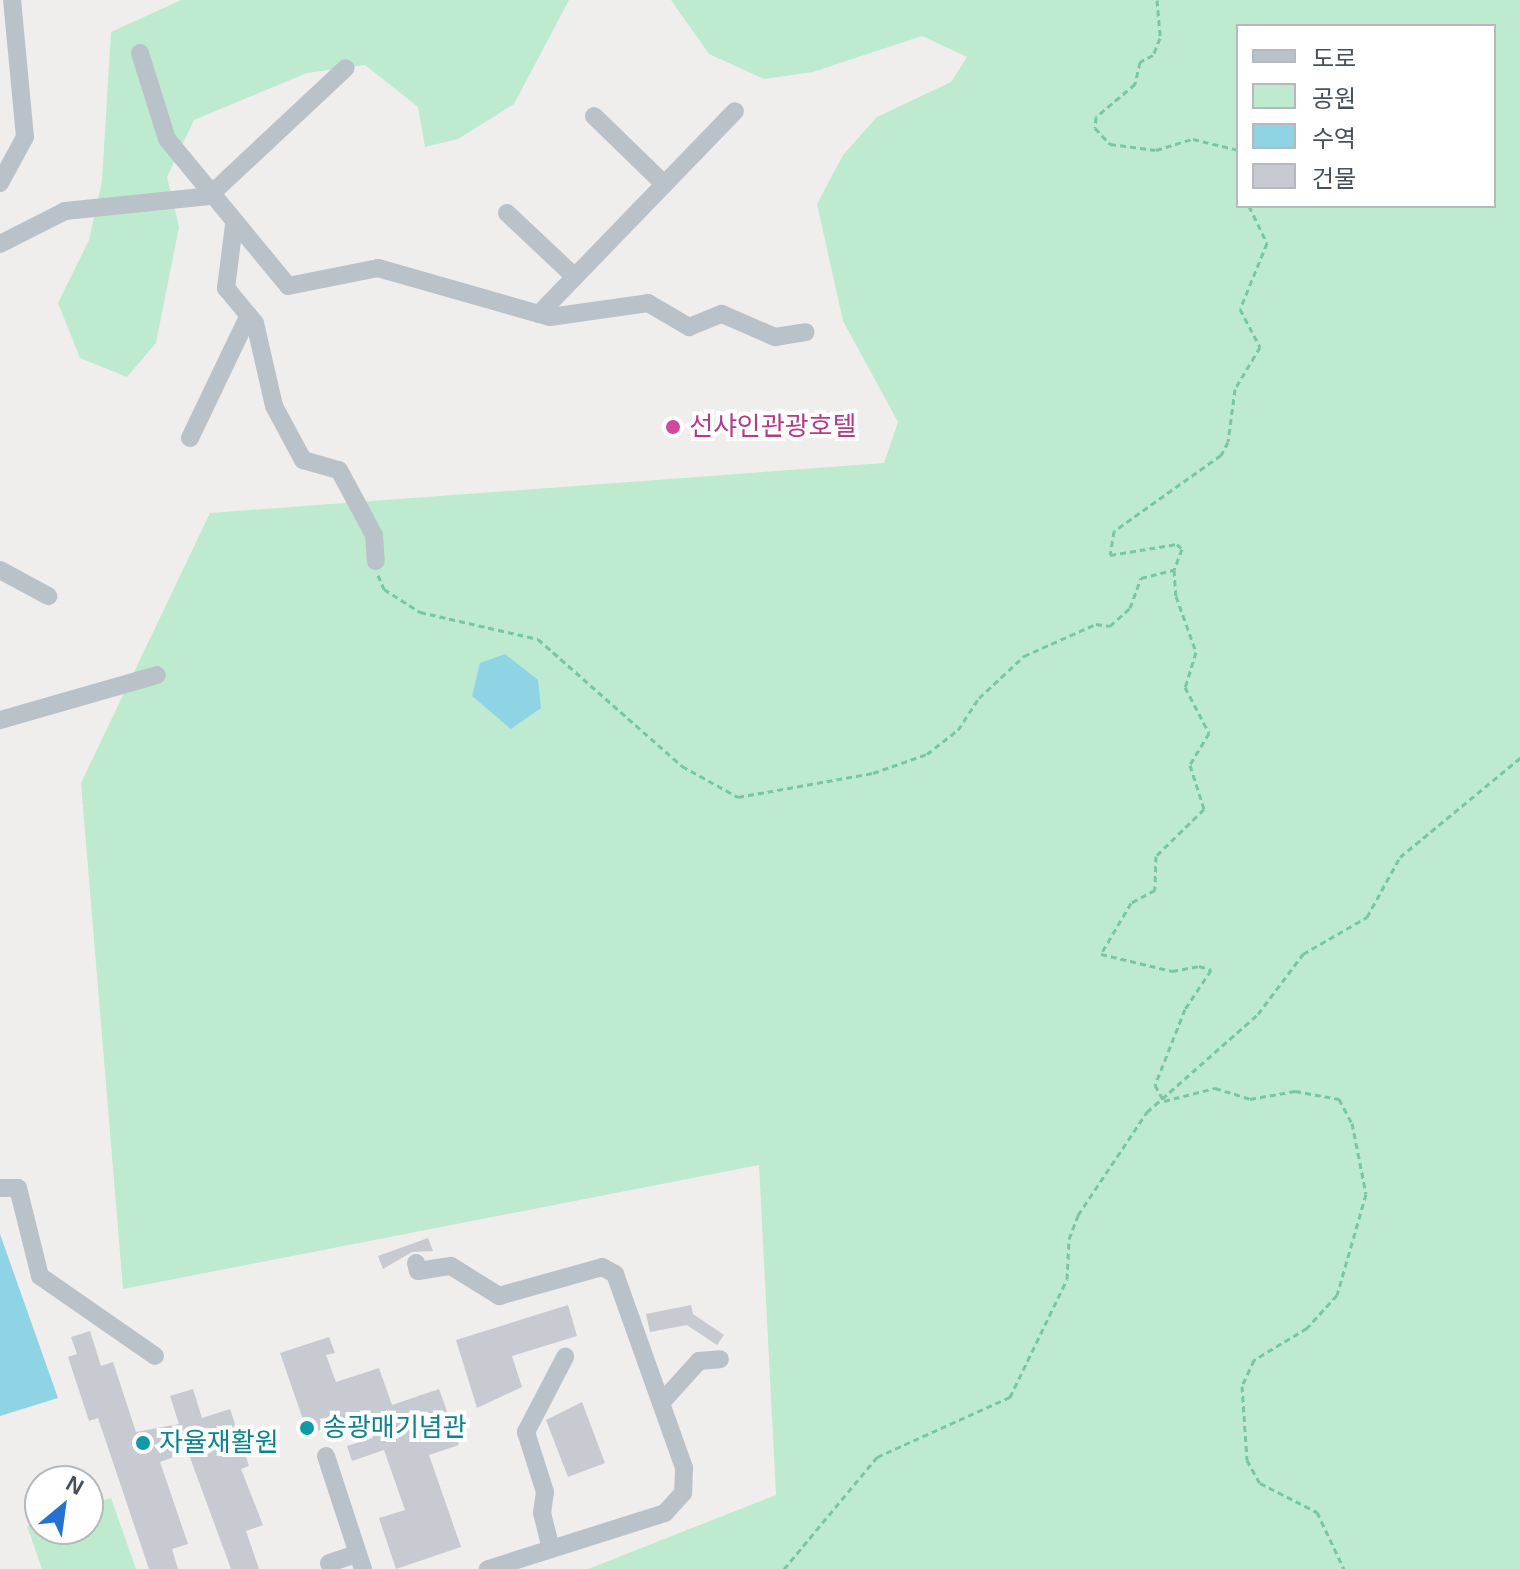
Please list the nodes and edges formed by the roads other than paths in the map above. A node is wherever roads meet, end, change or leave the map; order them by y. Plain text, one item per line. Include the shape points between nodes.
1 (12, 0) edge
2 (140, 53) dead end
3 (346, 68) dead end
4 (735, 111) dead end
5 (594, 116) dead end
6 (0, 183) edge
7 (664, 184) junction
8 (209, 196) junction
9 (507, 213) dead end
10 (234, 225) junction
11 (0, 244) edge
12 (575, 277) junction
13 (539, 314) junction
14 (249, 315) junction
15 (806, 332) dead end
16 (190, 438) dead end
17 (376, 561) road end
18 (0, 570) edge
19 (48, 596) dead end
20 (157, 675) dead end
21 (0, 720) edge
22 (0, 1188) edge
23 (416, 1263) dead end
24 (155, 1356) dead end
25 (565, 1357) dead end
26 (720, 1359) dead end
27 (661, 1403) junction
28 (326, 1456) dead end
29 (551, 1549) junction
30 (360, 1561) edge
31 (329, 1563) dead end
32 (488, 1569) edge

1 - 6 street via 25,137
2 - 8 street via 167,139
3 - 8 street
4 - 7 street
5 - 7 street
7 - 12 street
8 - 10 street
8 - 11 street via 65,211
9 - 12 street
10 - 13 street via 288,286 378,268
10 - 14 street via 226,288
12 - 13 street
13 - 15 street via 648,303 689,327 722,314 775,337
14 - 16 street
14 - 17 street via 274,406 303,460 339,470 374,535
18 - 19 street
20 - 21 street
22 - 24 street via 18,1188 40,1276
23 - 27 street via 418,1271 451,1266 499,1296 602,1267 615,1274
25 - 29 street via 526,1432 545,1492 542,1513
26 - 27 street via 699,1361
27 - 29 street via 684,1468 683,1493 665,1513
28 - 30 street
29 - 32 street
30 - 31 street

